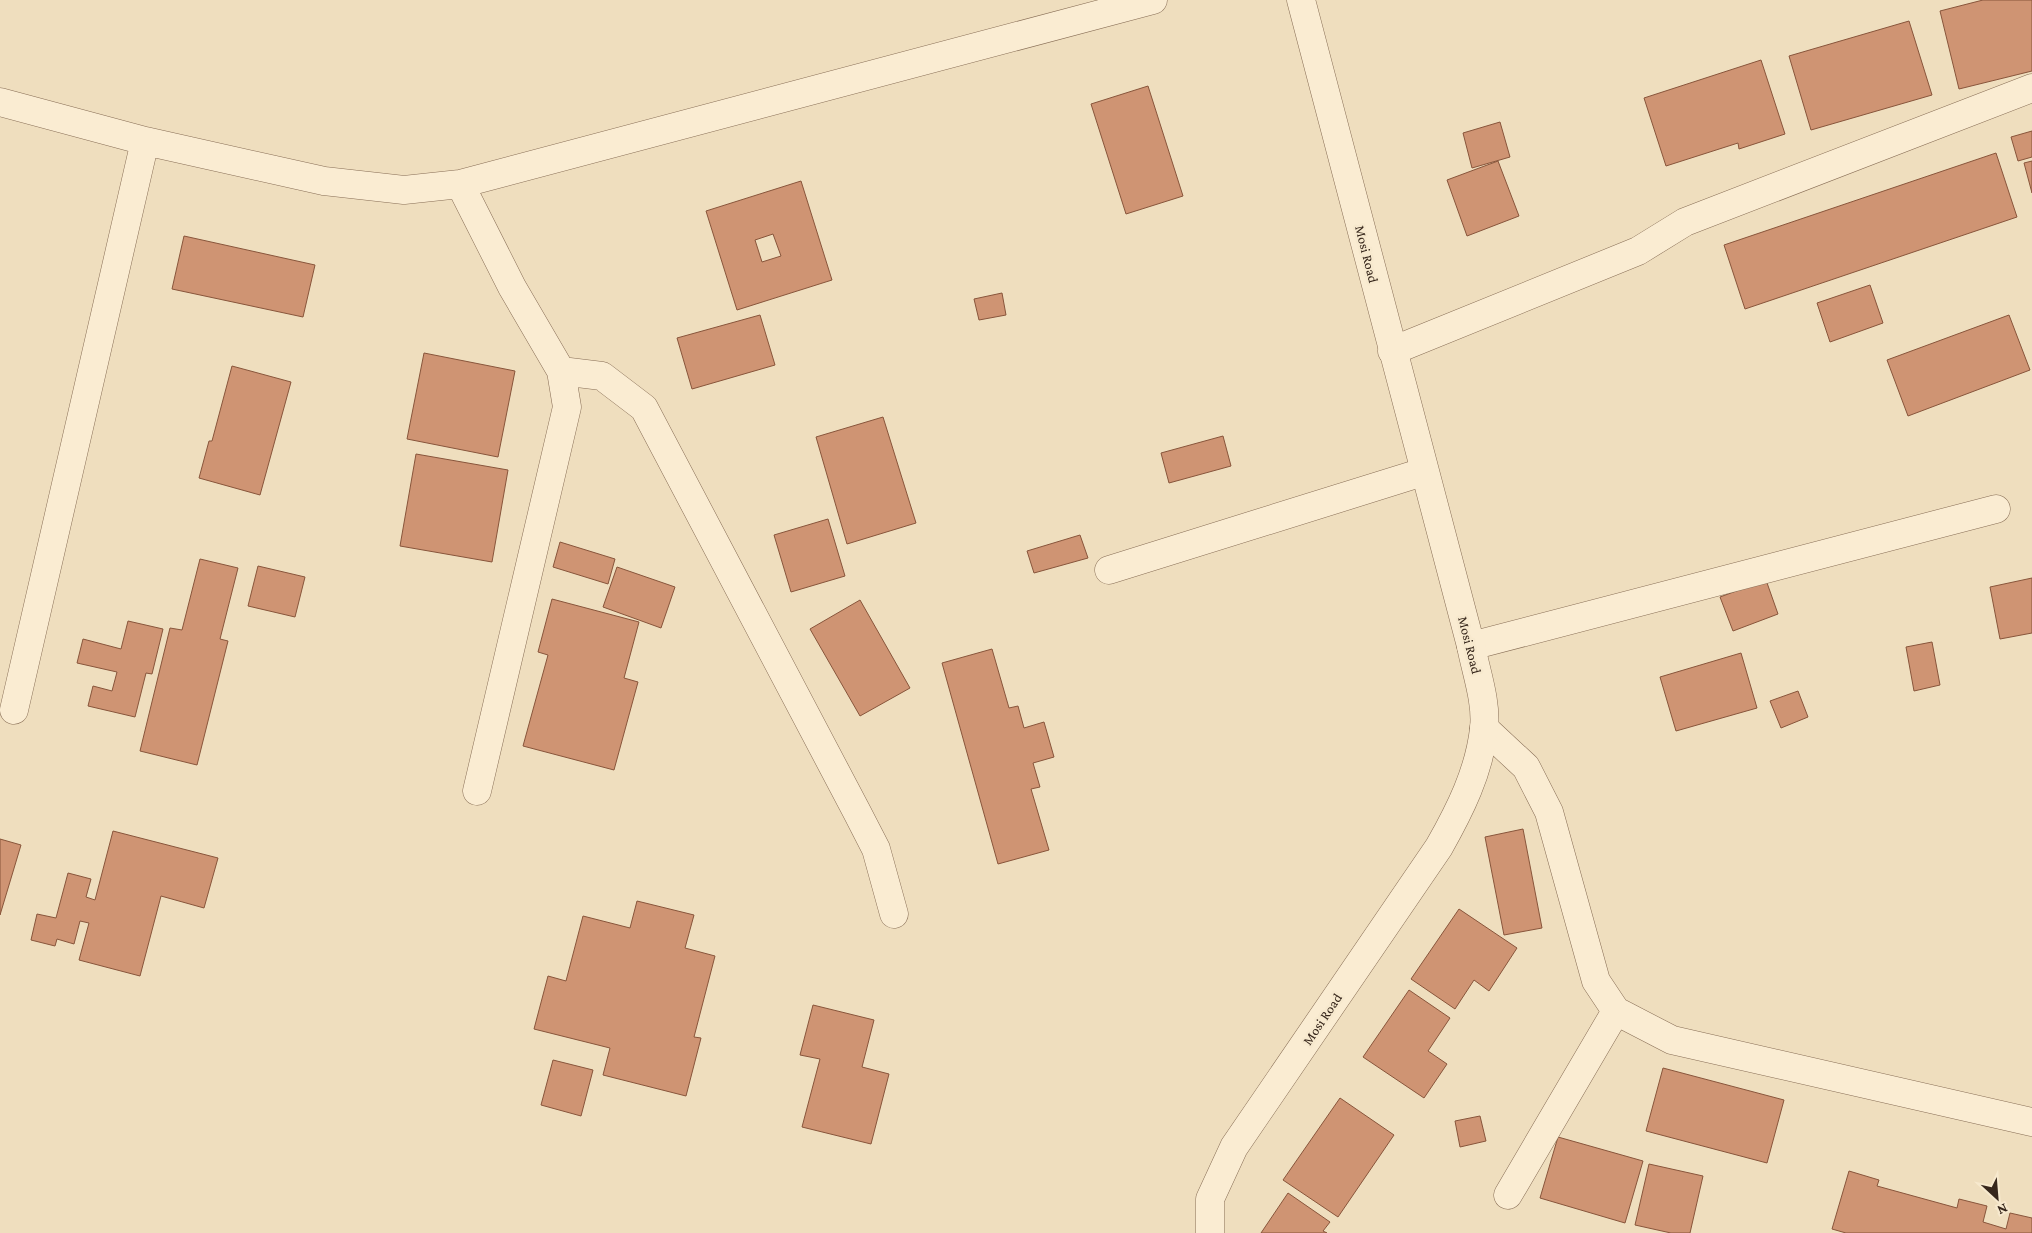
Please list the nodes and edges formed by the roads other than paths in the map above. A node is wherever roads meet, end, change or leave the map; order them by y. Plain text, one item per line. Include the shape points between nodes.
1 (1153, 0) edge
2 (1301, 0) edge
3 (2032, 88) edge
4 (0, 102) edge
5 (146, 141) junction
6 (460, 184) junction
7 (1392, 351) junction
8 (561, 372) junction
9 (1423, 472) junction
10 (1996, 509) dead end
11 (1108, 570) dead end
12 (1471, 646) junction
13 (14, 710) dead end
14 (1484, 728) junction
15 (477, 791) dead end
16 (894, 914) dead end
17 (1616, 1011) junction
18 (2032, 1122) edge
19 (1508, 1195) dead end
20 (1210, 1233) edge

1 - 6 street
2 - 7 street, Mosi Road
3 - 7 street via 1684,222 1638,251
4 - 5 street
5 - 6 street via 324,181 404,190
5 - 13 street
6 - 8 street via 512,287
7 - 9 street, Mosi Road
8 - 15 street via 567,407
8 - 16 street via 602,376 644,408 876,849
9 - 11 street
9 - 12 street, Mosi Road
10 - 12 street
12 - 14 street, Mosi Road
14 - 17 street via 1526,767 1549,812 1596,980
14 - 20 street, Mosi Road via 1475,771 1460,809 1439,847 1234,1147 1210,1199
17 - 18 street via 1672,1040
17 - 19 street

